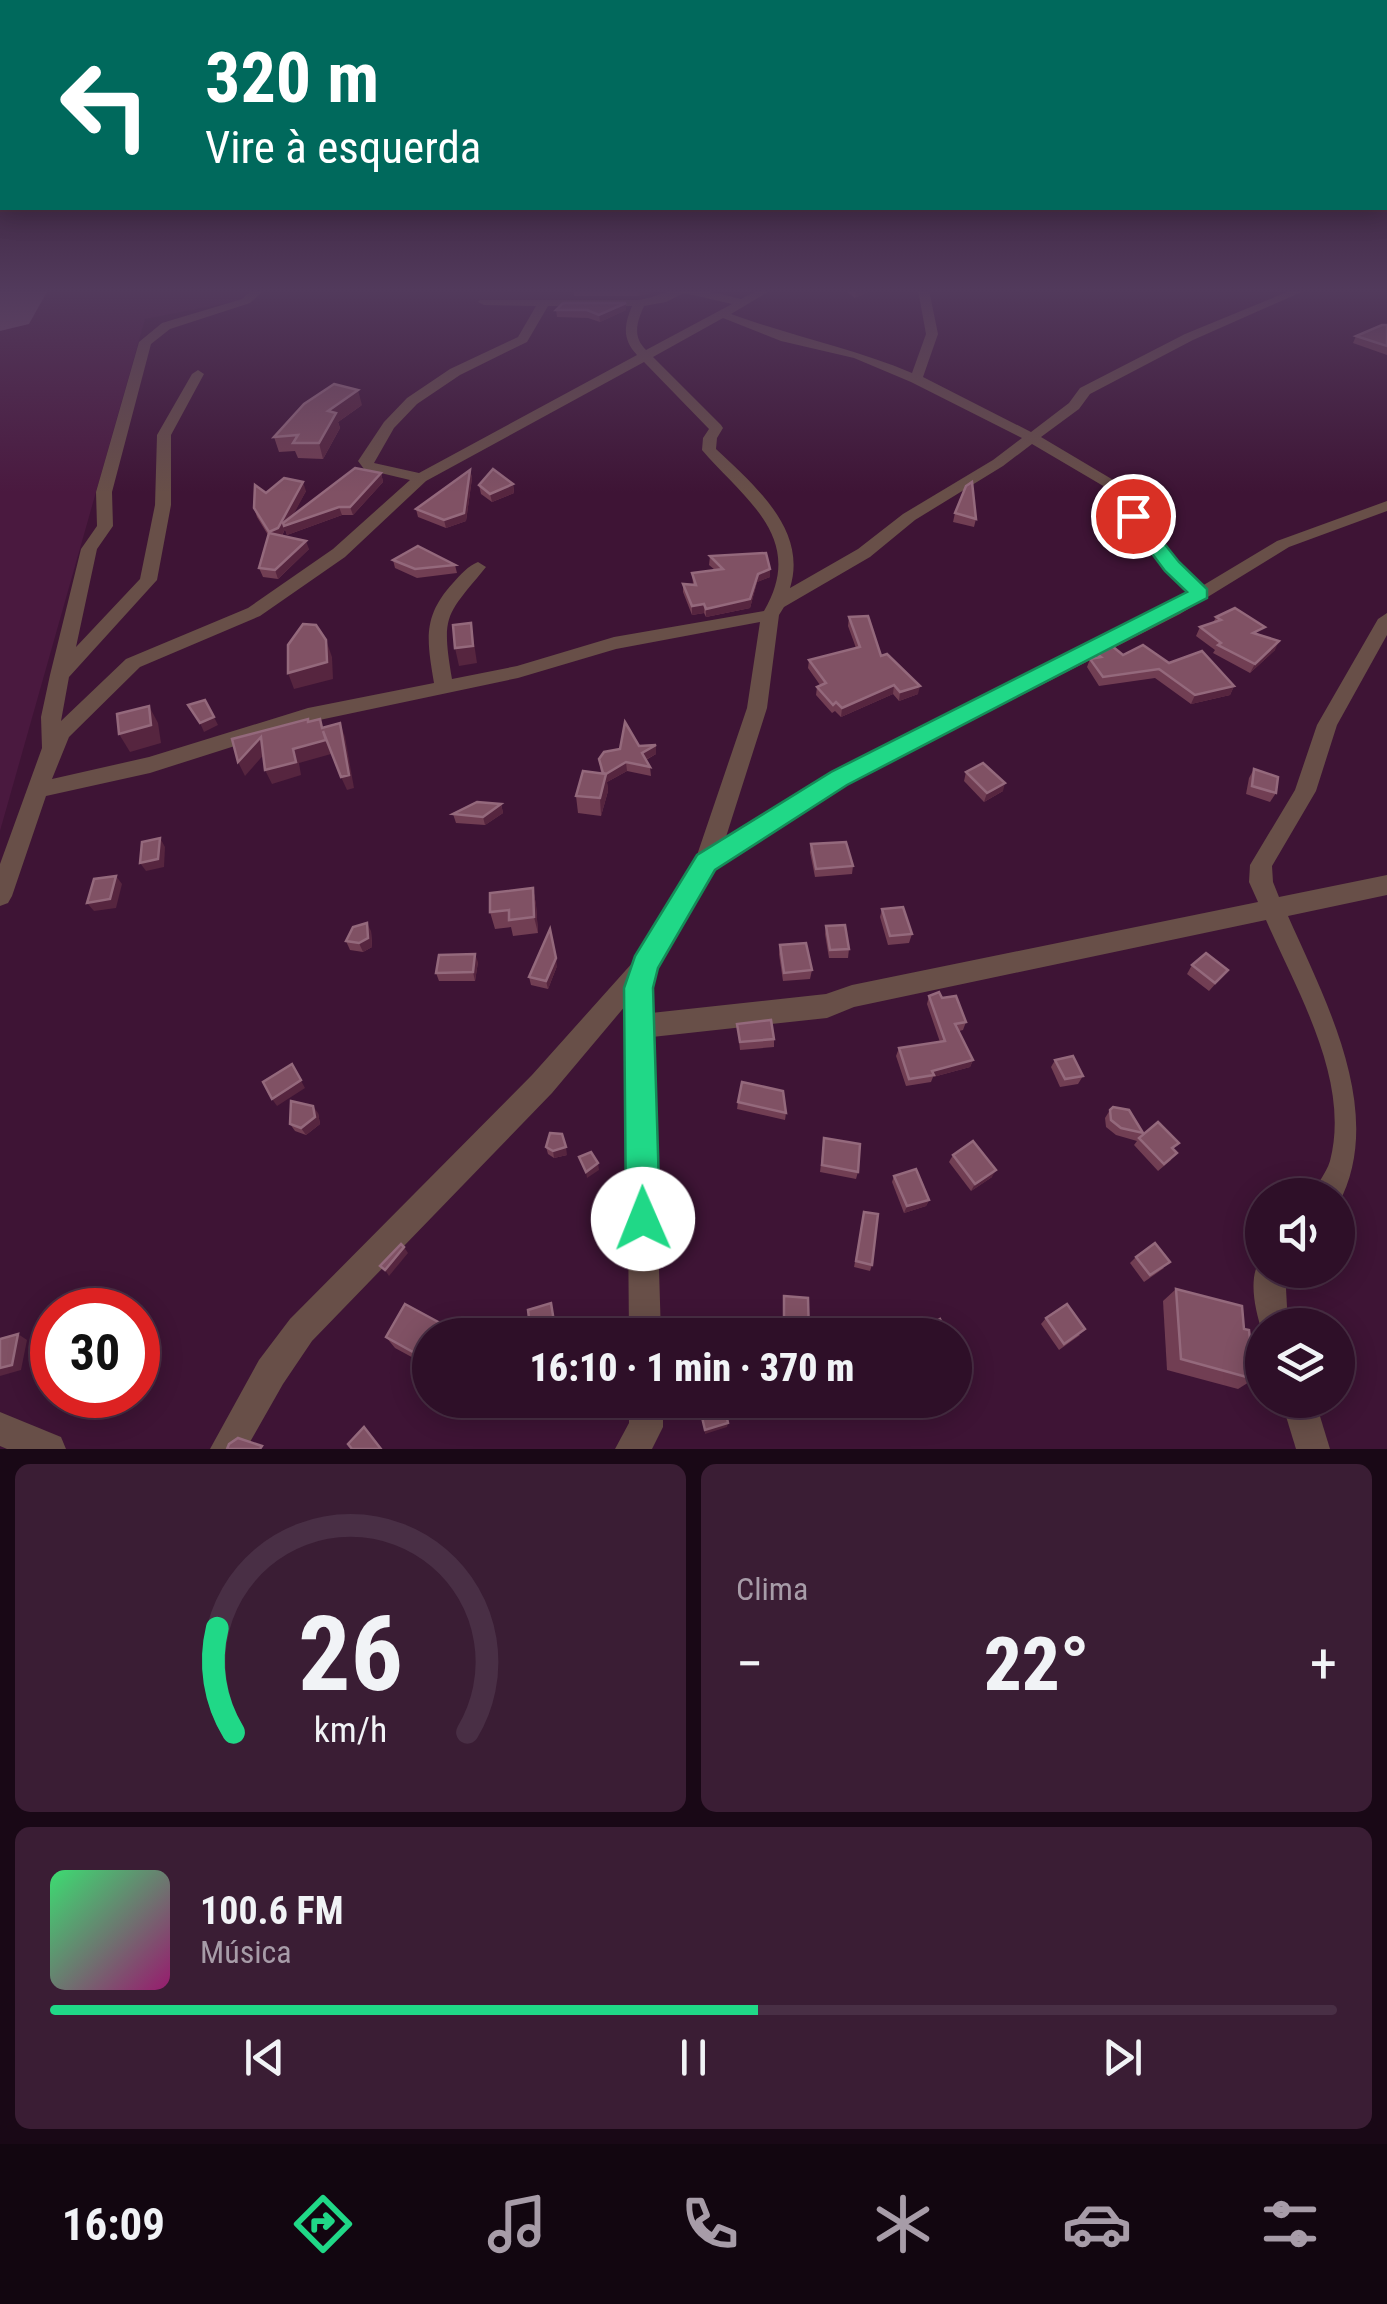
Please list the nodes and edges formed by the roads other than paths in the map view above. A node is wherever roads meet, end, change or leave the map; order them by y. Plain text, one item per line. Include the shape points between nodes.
1 (140, 358) edge
2 (485, 358) edge
3 (645, 358) joint
4 (865, 358) edge
5 (923, 358) edge
6 (1151, 358) edge
7 (198, 374) dead end
8 (916, 378) junction
9 (1035, 438) junction
10 (421, 478) junction
11 (1387, 505) edge
12 (478, 567) dead end
13 (1200, 594) junction
14 (773, 609) junction
15 (1387, 619) edge
16 (60, 675) junction
17 (444, 688) junction
18 (52, 749) junction
19 (38, 790) junction
20 (706, 862) junction
21 (1387, 884) edge
22 (0, 896) edge
23 (1271, 907) junction
24 (645, 965) junction
25 (639, 1026) junction
26 (1337, 1178) edge
27 (645, 1318) edge
28 (646, 1418) edge
29 (1303, 1418) edge
30 (0, 1429) edge
31 (48, 1449) edge
32 (227, 1449) edge
33 (632, 1449) edge
34 (1312, 1449) edge

1 - 16 street via 104,492 105,526 90,549
2 - 10 street via 412,401 365,461
3 - 10 street
3 - 14 street via 716,428 710,450 761,503 778,532 787,566
4 - 8 street
5 - 8 street
6 - 9 street via 1085,391
7 - 16 street via 164,435 163,505 148,580
8 - 9 street
9 - 13 street via 1110,484
9 - 14 street
10 - 18 street via 339,553 254,612 133,663
11 - 13 street via 1284,544
12 - 17 street via 438,611
13 - 20 street via 839,779
14 - 17 street
14 - 20 street via 757,708
15 - 23 street via 1327,725 1306,791 1260,865
16 - 18 street
17 - 19 street via 279,722 150,766
18 - 19 street
19 - 22 street
20 - 24 street
21 - 23 street
23 - 25 street via 808,1009
23 - 26 street via 1349,1094 1349,1134
24 - 25 street
24 - 32 street via 542,1084 301,1330
25 - 27 street
28 - 33 street
29 - 34 street
30 - 31 street

